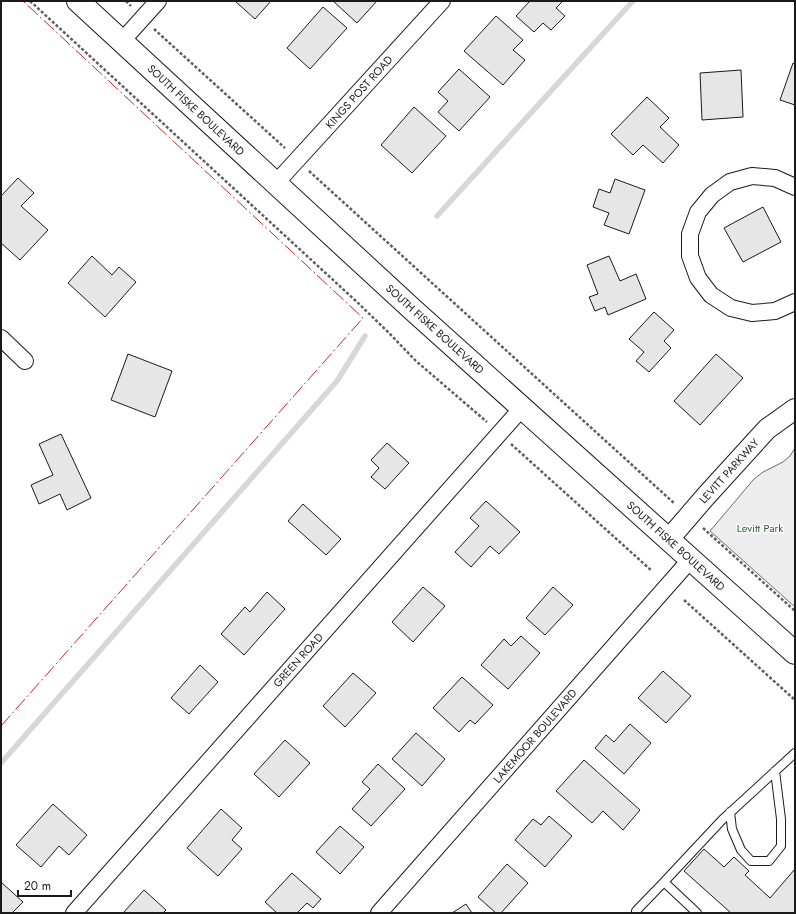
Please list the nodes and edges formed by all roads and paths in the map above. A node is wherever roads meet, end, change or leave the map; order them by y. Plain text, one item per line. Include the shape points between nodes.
1 (30, 1) edge
2 (78, 1) edge
3 (126, 1) edge
4 (158, 1) edge
5 (442, 1) edge
6 (143, 18) junction
7 (122, 41) junction
8 (297, 160) junction
9 (276, 183) junction
10 (795, 187) edge
11 (795, 302) edge
12 (1, 338) edge
13 (25, 361) dead end
14 (522, 408) junction
15 (795, 409) edge
16 (499, 434) junction
17 (689, 516) junction
18 (669, 539) junction
19 (691, 559) junction
20 (652, 571) dead end
21 (684, 600) dead end
22 (795, 611) edge
23 (795, 653) edge
24 (795, 700) edge
25 (795, 753) edge
26 (775, 771) junction
27 (730, 812) junction
28 (664, 882) junction
29 (74, 913) edge
30 (380, 913) edge
31 (636, 913) edge
32 (697, 913) edge

1 - 16 path via 357,302 416,361
2 - 7 main road, SOUTH FISKE BOULEVARD
3 - 6 path
4 - 6 street
5 - 8 street, KINGS POST ROAD
6 - 7 street
6 - 8 path
7 - 9 main road, SOUTH FISKE BOULEVARD
8 - 9 street, KINGS POST ROAD
8 - 17 path
9 - 14 main road, SOUTH FISKE BOULEVARD
10 - 11 street via 775,178 752,176 730,182 712,195 698,212 690,234 690,256 702,284 712,295 731,308 752,313 775,311
12 - 13 street
14 - 16 street, GREEN ROAD
14 - 18 main road, SOUTH FISKE BOULEVARD
15 - 17 street, LEVITT PARKWAY via 767,429
16 - 20 path
16 - 29 street, GREEN ROAD
17 - 18 street, LEVITT PARKWAY
17 - 22 path
18 - 19 main road, SOUTH FISKE BOULEVARD
19 - 23 main road, SOUTH FISKE BOULEVARD
19 - 30 street, LAKEMOOR BOULEVARD
21 - 24 path
25 - 26 lane
26 - 27 lane
26 - 27 lane via 781,819 781,846 769,861 751,861 741,850 732,829
27 - 28 lane
28 - 31 lane
28 - 32 lane

